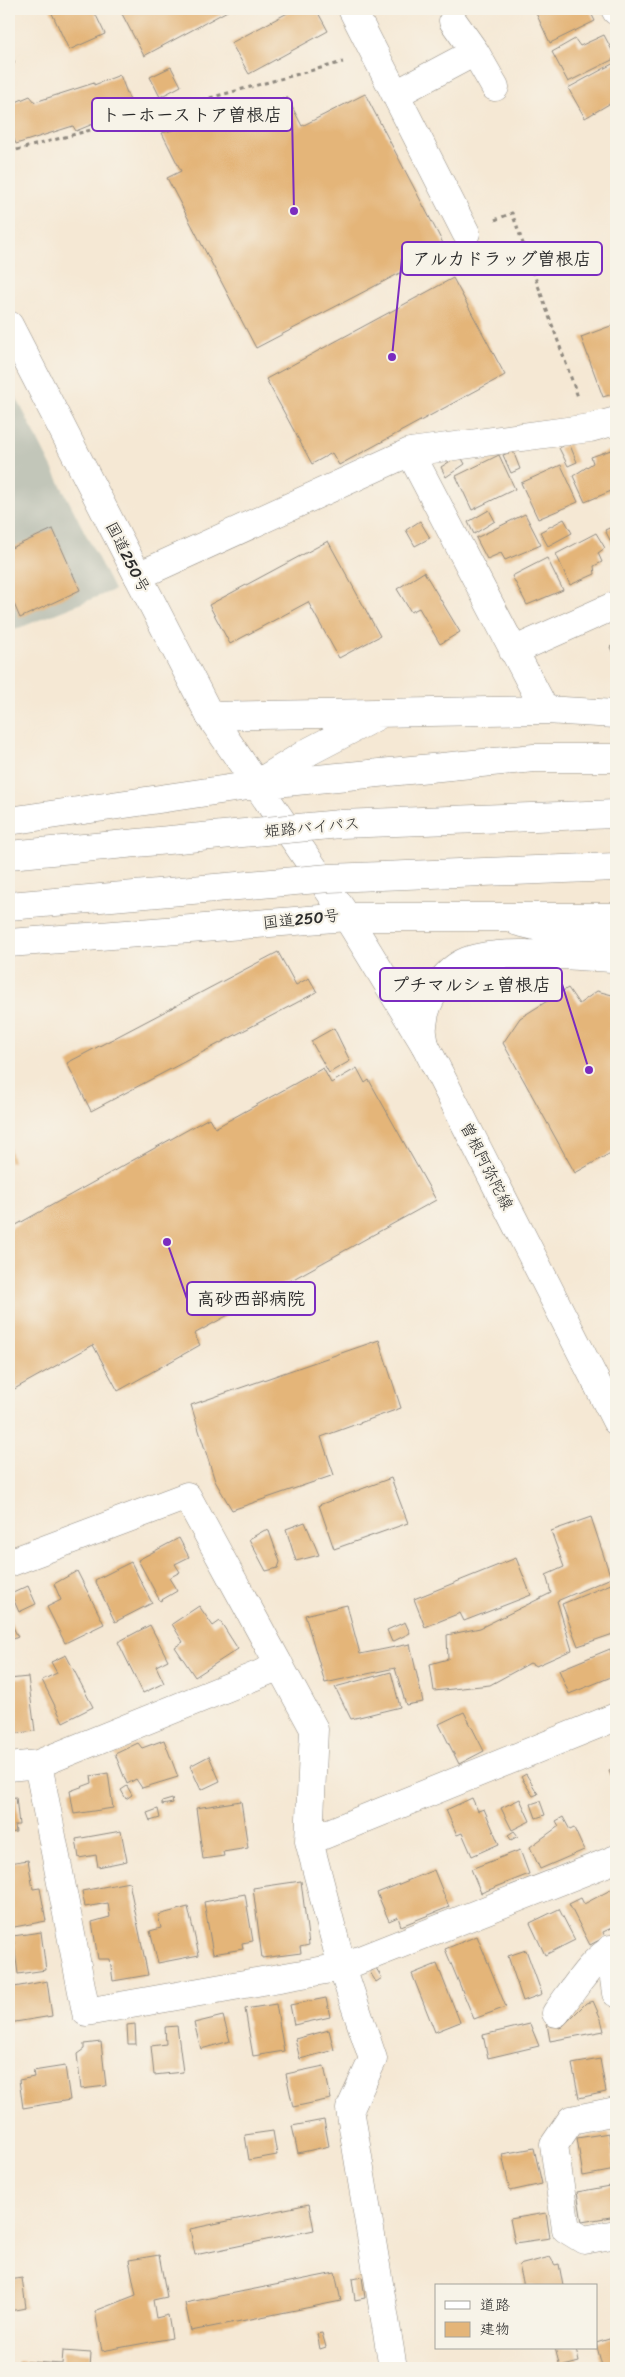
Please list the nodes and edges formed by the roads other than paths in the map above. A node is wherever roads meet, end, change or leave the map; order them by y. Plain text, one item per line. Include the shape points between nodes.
1 (352, 9) edge
2 (453, 21) dead end
3 (475, 52) junction
4 (494, 87) dead end
5 (396, 94) junction
6 (466, 233) road end
7 (9, 325) edge
8 (616, 421) edge
9 (410, 452) junction
10 (138, 576) junction
11 (616, 605) edge
12 (513, 651) junction
13 (544, 710) junction
14 (383, 713) junction
15 (616, 714) edge
16 (210, 716) junction
17 (616, 758) edge
18 (255, 785) junction
19 (616, 814) edge
20 (9, 821) edge
21 (9, 854) edge
22 (616, 867) edge
23 (9, 906) edge
24 (347, 917) junction
25 (497, 917) junction
26 (616, 917) edge
27 (616, 929) edge
28 (579, 937) junction
29 (9, 942) edge
30 (616, 946) edge
31 (497, 955) junction
32 (616, 958) edge
33 (425, 1045) junction
34 (616, 1421) edge
35 (9, 1563) edge
36 (280, 1666) junction
37 (616, 1717) edge
38 (38, 1764) junction
39 (9, 1767) edge
40 (309, 1842) junction
41 (616, 1859) edge
42 (613, 1949) edge
43 (342, 1967) junction
44 (616, 1992) edge
45 (556, 2013) dead end
46 (616, 2111) edge
47 (616, 2234) edge
48 (394, 2368) edge

1 - 5 main road
2 - 3 main road
3 - 4 main road
3 - 5 main road
5 - 6 main road
7 - 10 main road, 国道250号
8 - 9 main road via 590,428
9 - 10 main road
9 - 12 main road
10 - 16 main road, 国道250号
11 - 12 main road
12 - 13 main road
13 - 14 main road
13 - 15 main road
14 - 16 main road
14 - 18 main road via 310,751
16 - 18 main road, 国道250号
17 - 18 main road via 534,758
18 - 20 main road
18 - 24 main road, 国道250号
19 - 21 main road, 姫路バイパス, bridge via 340,824
22 - 23 main road, bridge via 329,878
24 - 25 main road
24 - 29 main road, 国道250号
24 - 33 main road, 曽根阿弥陀線
25 - 26 main road
25 - 28 main road
27 - 28 main road
28 - 30 main road
28 - 31 main road
31 - 32 main road
31 - 33 main road via 460,964 436,988 423,1025
33 - 34 main road, 曽根阿弥陀線
35 - 36 main road via 186,1496
36 - 38 main road
36 - 40 main road via 314,1729
37 - 40 main road
38 - 39 main road
38 - 43 main road via 86,2012
40 - 43 main road
41 - 43 main road
42 - 44 main road
42 - 45 main road via 598,1960
43 - 48 main road via 373,2059 350,2109
46 - 47 main road via 571,2120 554,2145 566,2228 584,2240

